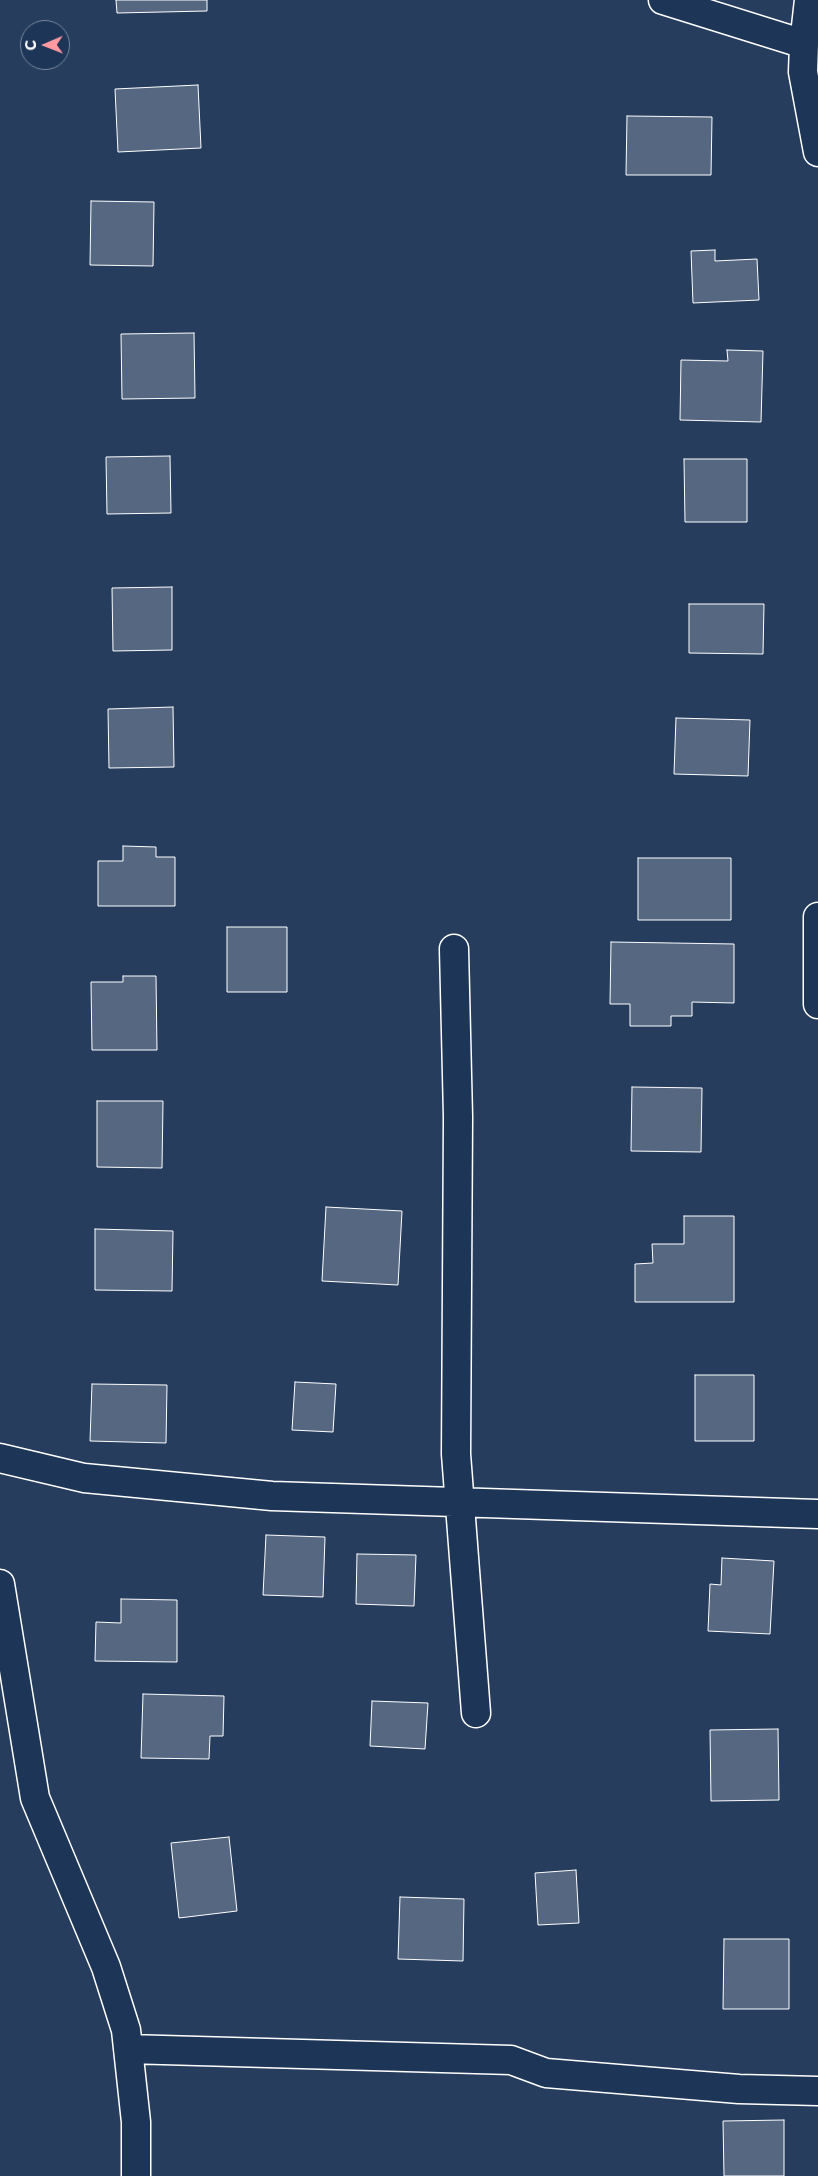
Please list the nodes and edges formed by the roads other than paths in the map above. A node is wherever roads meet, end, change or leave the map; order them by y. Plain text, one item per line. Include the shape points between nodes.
1 (663, 0) edge
2 (809, 0) edge
3 (804, 44) junction
4 (814, 105) edge
5 (818, 152) edge
6 (818, 917) edge
7 (454, 949) dead end
8 (818, 1004) edge
9 (0, 1458) edge
10 (460, 1501) junction
11 (818, 1514) edge
12 (0, 1584) edge
13 (476, 1713) dead end
14 (128, 2049) junction
15 (818, 2092) edge
16 (136, 2176) edge

1 - 3 street
2 - 3 street
3 - 4 street via 803,72
4 - 5 street
6 - 8 street
7 - 10 street via 458,1117 456,1454
9 - 10 street via 84,1478 262,1495
10 - 11 street
10 - 13 street
12 - 14 street via 35,1798 106,1967 126,2030
14 - 15 street via 511,2060 546,2073 739,2089
14 - 16 street via 136,2122

